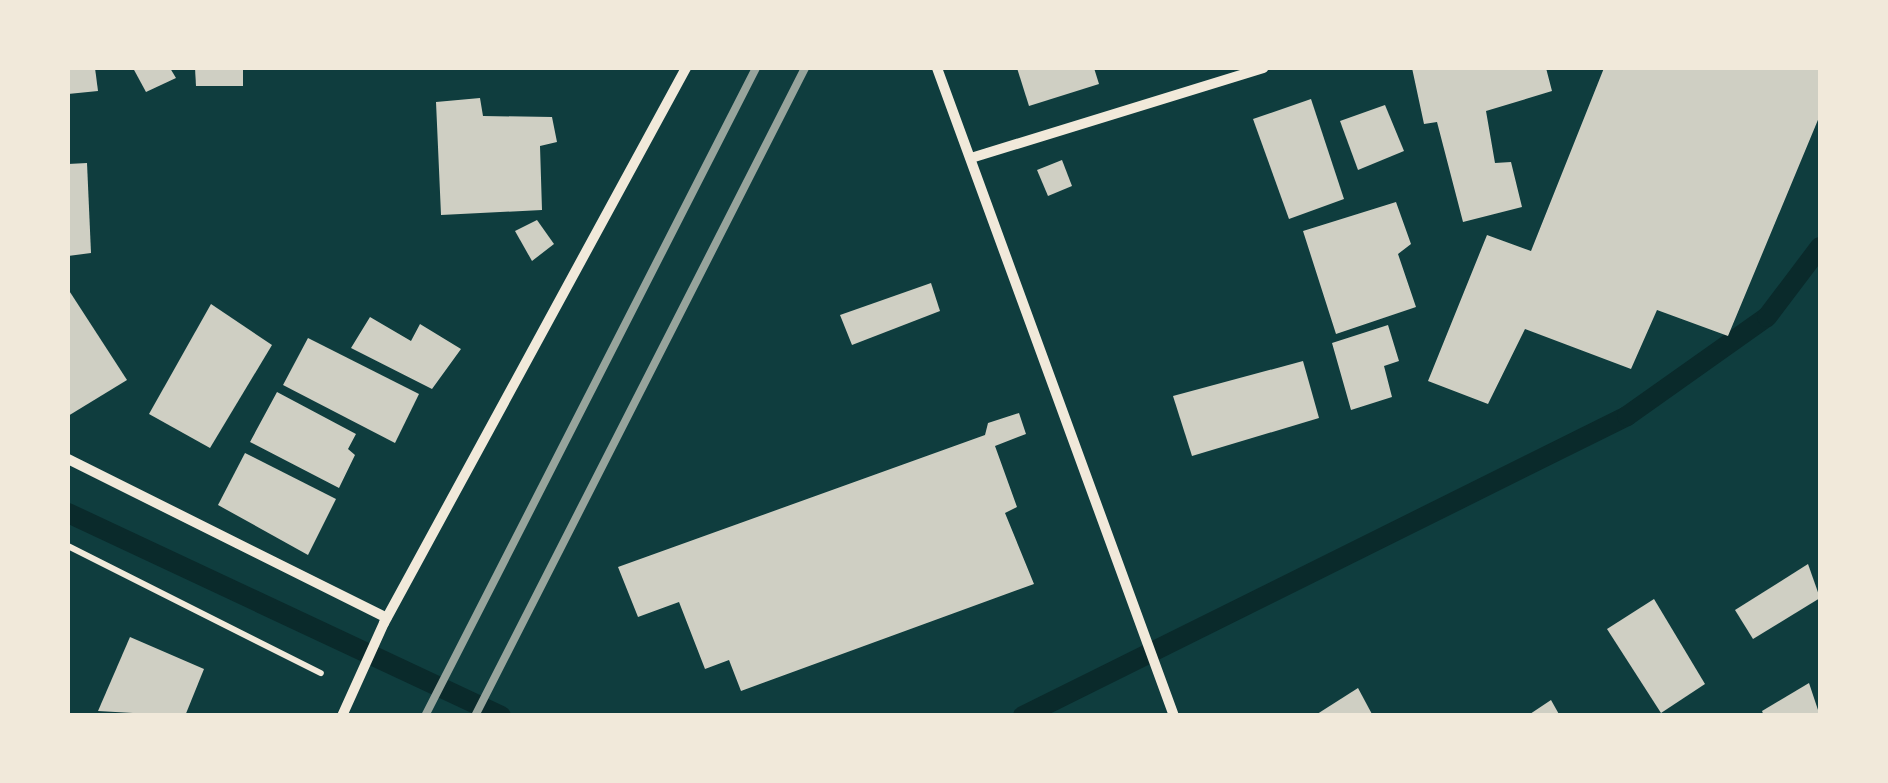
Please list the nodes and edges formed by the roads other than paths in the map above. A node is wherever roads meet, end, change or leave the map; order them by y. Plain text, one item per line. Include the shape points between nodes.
1 (686, 68) edge
2 (937, 68) edge
3 (1263, 68) edge
4 (972, 158) junction
5 (68, 458) edge
6 (386, 621) junction
7 (342, 716) edge
8 (1174, 716) edge

1 - 6 street
2 - 4 street
3 - 4 street
4 - 8 street
5 - 6 street
6 - 7 street

